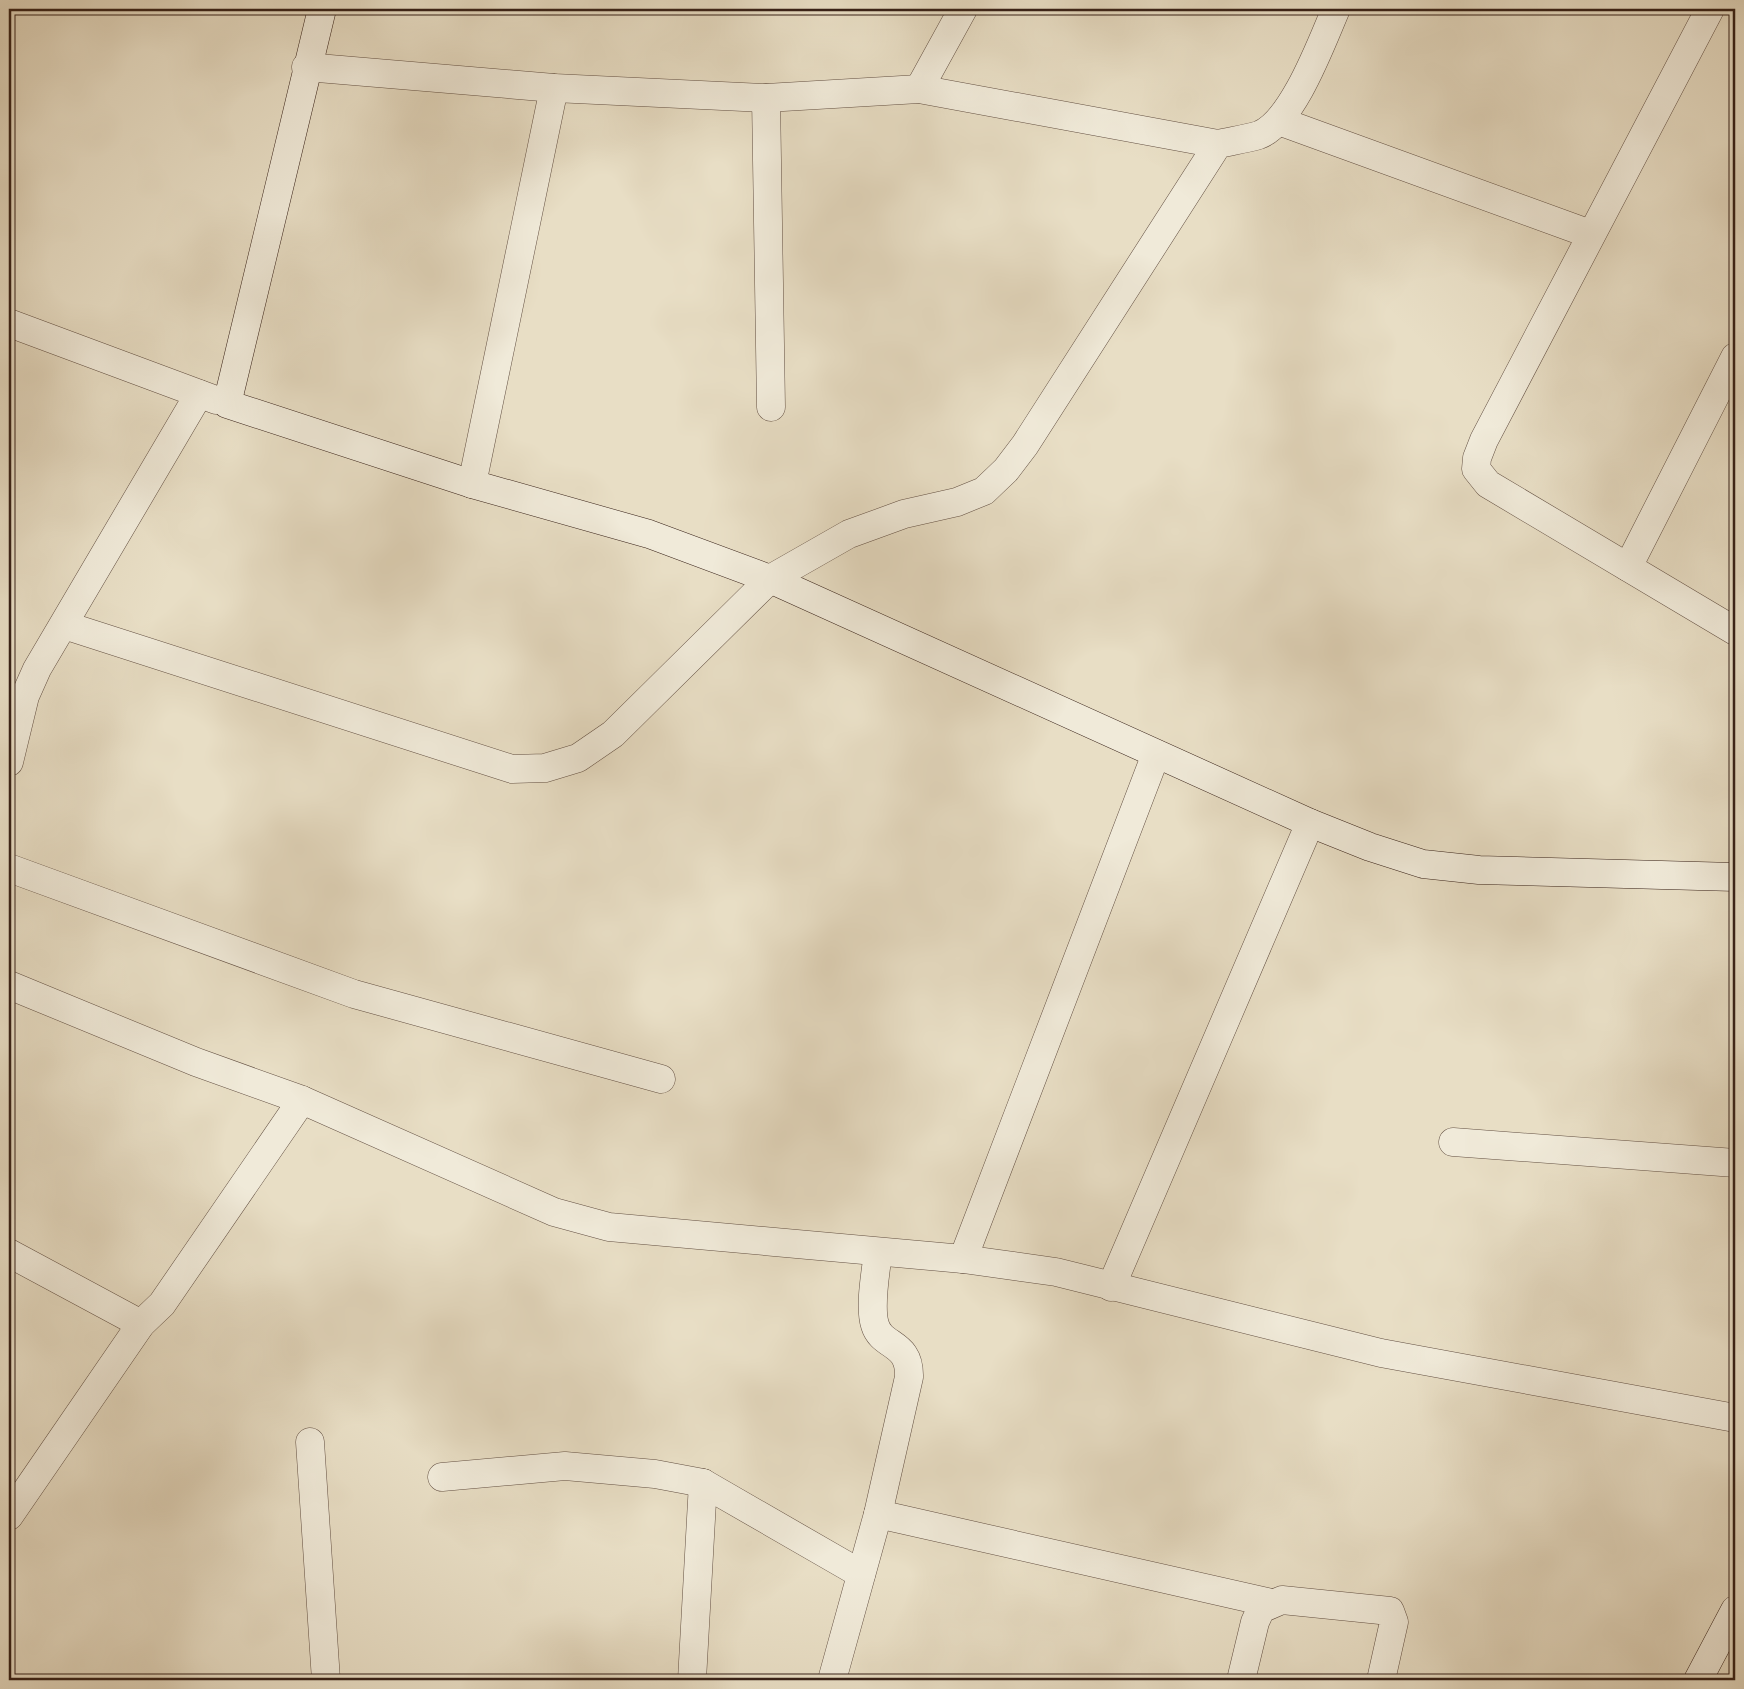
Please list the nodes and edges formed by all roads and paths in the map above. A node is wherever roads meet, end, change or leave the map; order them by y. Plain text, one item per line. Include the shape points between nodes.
1 (322, 9) edge
2 (963, 9) edge
3 (1336, 9) edge
4 (1710, 9) edge
5 (306, 67) junction
6 (554, 88) junction
7 (919, 89) junction
8 (766, 98) junction
9 (1279, 121) junction
10 (1218, 144) junction
11 (1590, 234) junction
12 (9, 323) edge
13 (1735, 357) edge
14 (199, 394) junction
15 (227, 404) junction
16 (771, 407) dead end
17 (472, 484) junction
18 (1628, 567) junction
19 (770, 579) junction
20 (64, 625) junction
21 (1735, 631) edge
22 (1156, 754) junction
23 (9, 762) edge
24 (1310, 823) junction
25 (9, 868) edge
26 (1735, 877) edge
27 (9, 985) edge
28 (661, 1079) dead end
29 (302, 1100) junction
30 (1453, 1142) dead end
31 (1735, 1164) edge
32 (878, 1252) junction
33 (9, 1253) edge
34 (963, 1259) junction
35 (1111, 1287) junction
36 (141, 1324) junction
37 (1735, 1418) edge
38 (310, 1442) dead end
39 (442, 1477) dead end
40 (703, 1483) junction
41 (878, 1514) junction
42 (9, 1516) edge
43 (861, 1574) junction
44 (1271, 1603) junction
45 (1735, 1610) edge
46 (326, 1680) edge
47 (692, 1680) edge
48 (832, 1680) edge
49 (1241, 1680) edge
50 (1381, 1680) edge
51 (1698, 1680) edge

1 - 5 street
2 - 7 street
3 - 9 street via 1298,90
4 - 11 street
5 - 6 street
5 - 15 street
6 - 8 street
6 - 17 street
7 - 8 street
7 - 10 street
8 - 16 street
9 - 10 street via 1260,134
9 - 11 street
10 - 19 street via 1006,470 984,491 856,531
11 - 18 street via 1484,440 1476,469 1488,484
12 - 14 street
13 - 18 street
14 - 15 street
14 - 20 street
15 - 17 street
17 - 19 street via 649,534
18 - 21 street
19 - 20 street via 613,734 578,758 545,768 512,769
19 - 22 street
20 - 23 street via 36,669 25,696
22 - 24 street
22 - 34 street
24 - 26 street via 1423,864 1479,870
24 - 35 street
25 - 28 street via 354,994
27 - 29 street via 196,1062
29 - 32 street via 554,1212 586,1221 647,1232
29 - 36 street via 162,1304
30 - 31 street
32 - 34 street
32 - 41 street via 875,1326 909,1362 905,1395
33 - 36 street
34 - 35 street via 1056,1272
35 - 37 street via 1381,1353
36 - 42 street
38 - 46 street
39 - 40 street via 565,1466 646,1473
40 - 43 street
40 - 47 street
41 - 43 street
41 - 44 street
43 - 48 street
44 - 49 street via 1261,1609 1255,1622
44 - 50 street via 1282,1600 1390,1611 1394,1622
45 - 51 street

